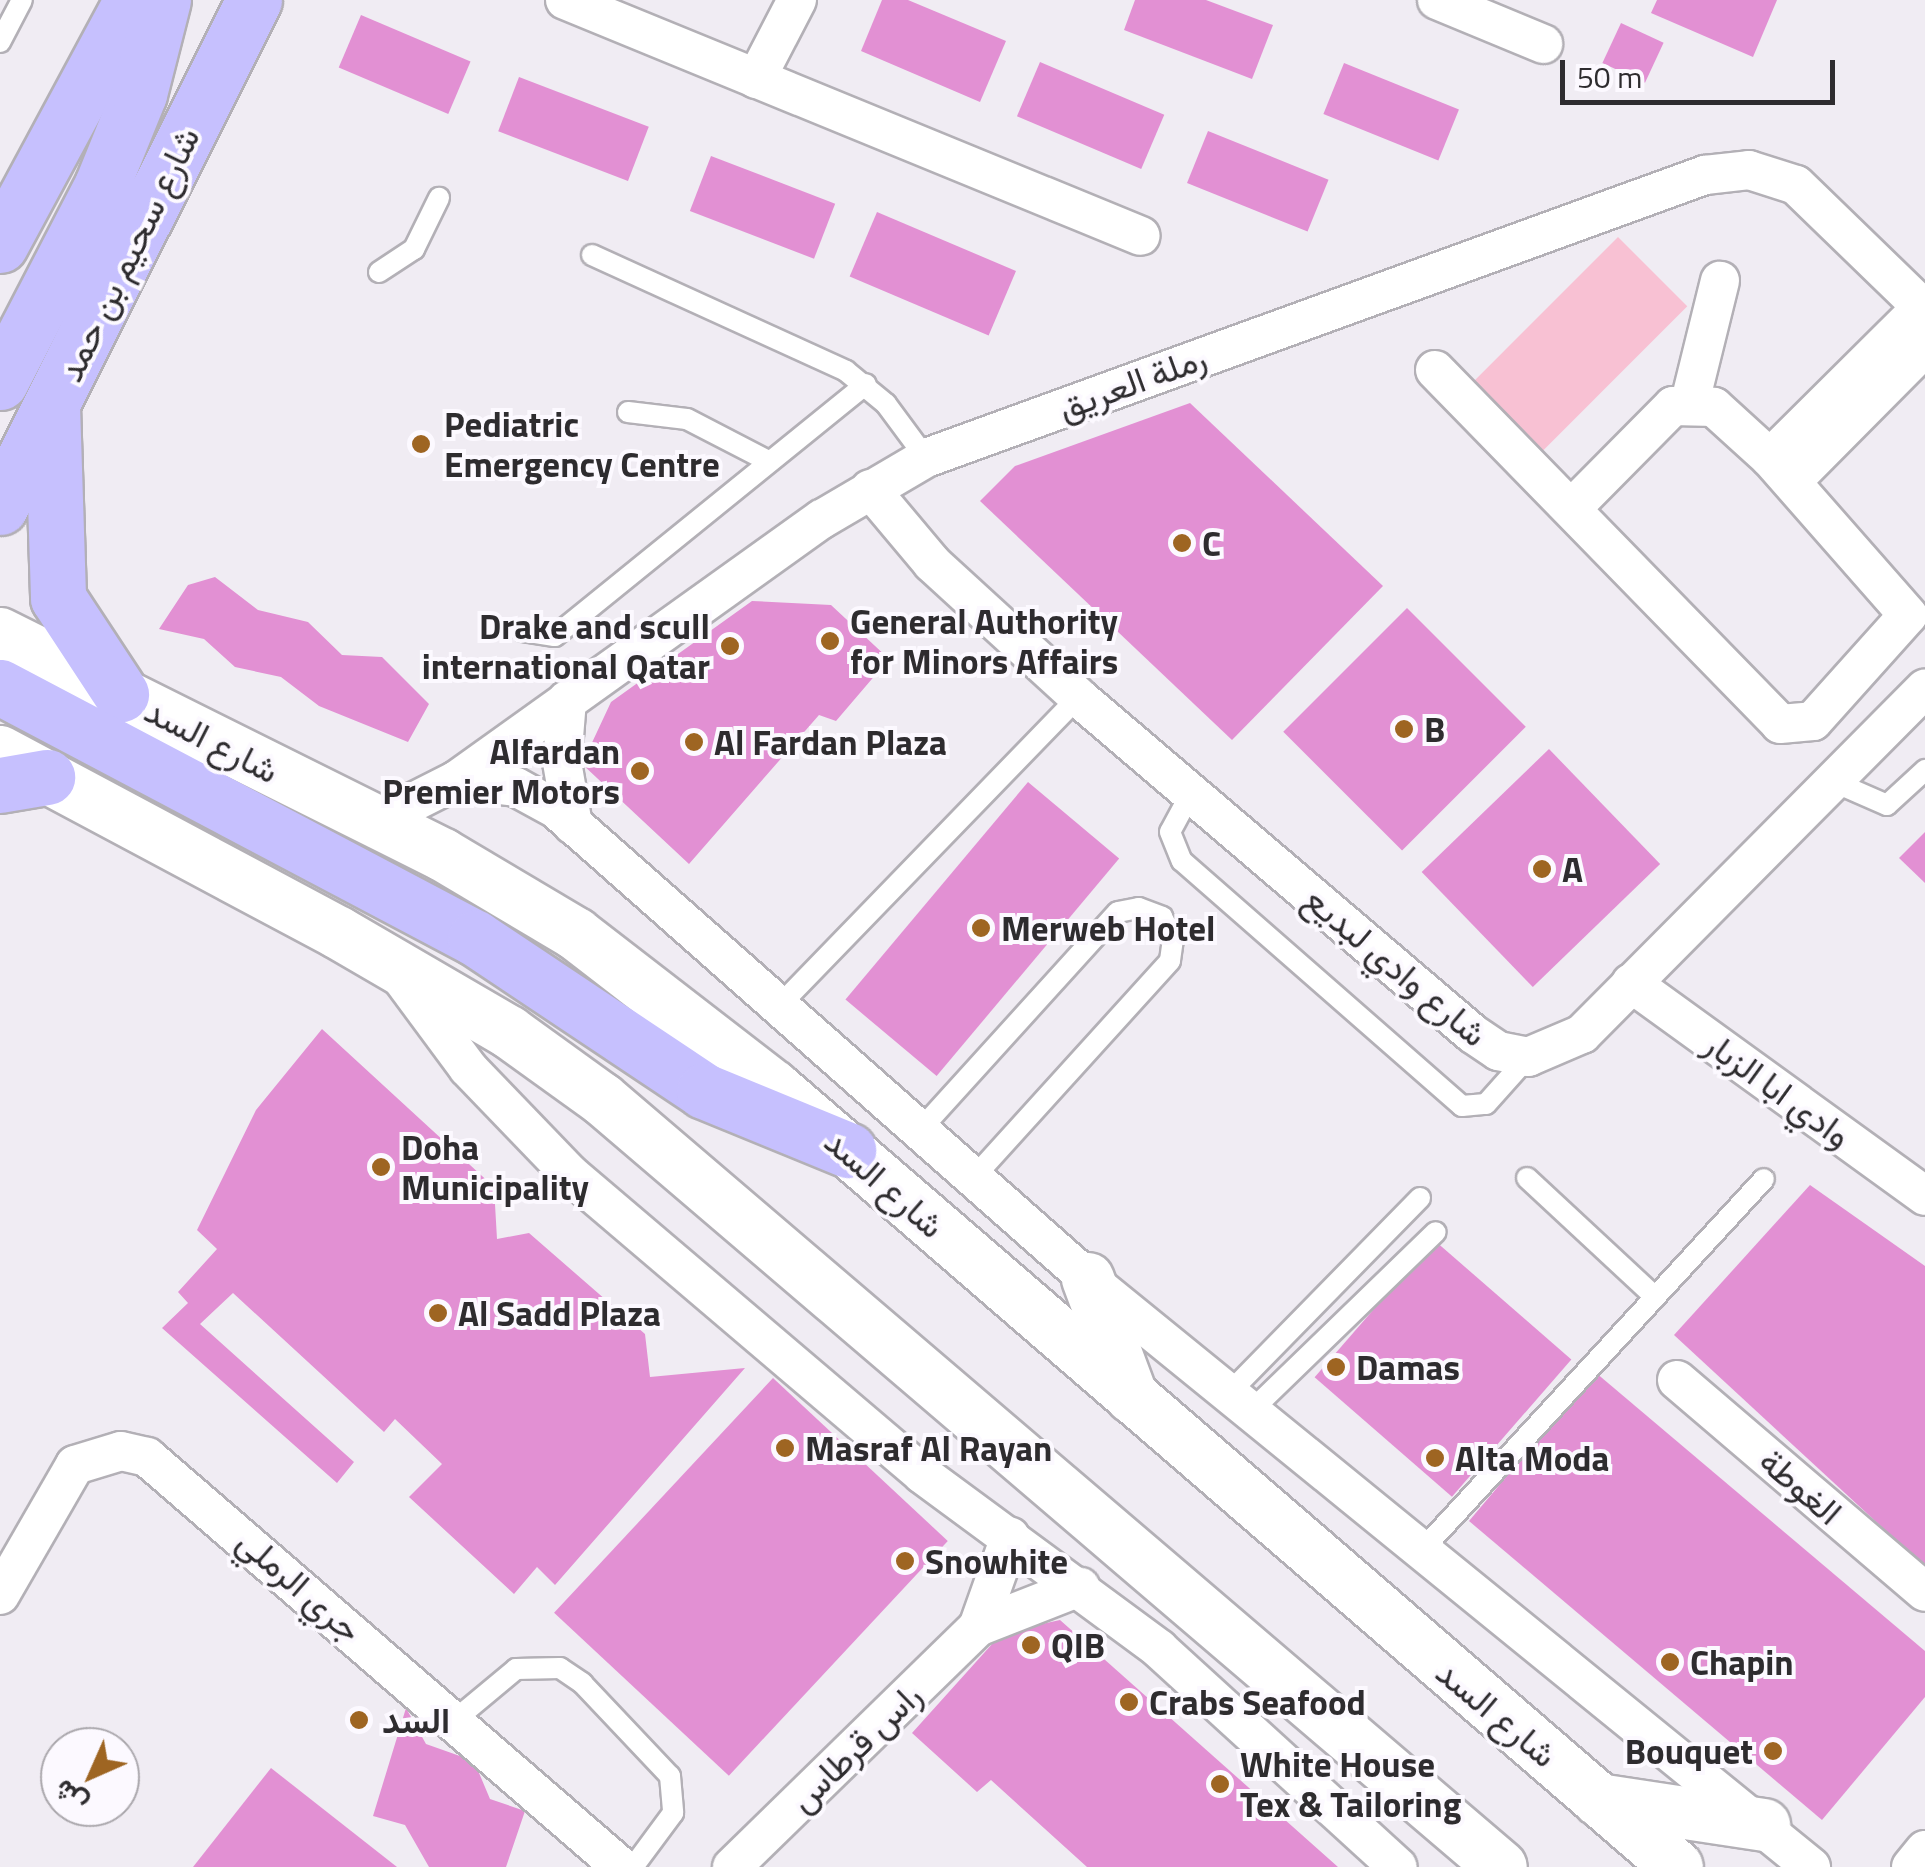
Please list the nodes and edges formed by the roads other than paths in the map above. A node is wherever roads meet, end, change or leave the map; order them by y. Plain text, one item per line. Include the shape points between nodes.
1 (22, 0) edge
2 (132, 0) edge
3 (163, 0) edge
4 (565, 0) edge
5 (797, 0) edge
6 (1437, 0) edge
7 (245, 7) edge
8 (0, 42) edge
9 (1543, 44) dead end
10 (756, 79) junction
11 (439, 198) dead end
12 (1142, 236) dead end
13 (0, 245) edge
14 (592, 255) dead end
15 (379, 272) dead end
16 (1720, 281) dead end
17 (1924, 309) edge
18 (1925, 347) edge
19 (1435, 370) dead end
20 (0, 382) edge
21 (866, 384) junction
22 (1690, 402) junction
23 (52, 406) junction
24 (628, 412) dead end
25 (926, 458) junction
26 (766, 460) junction
27 (1781, 469) junction
28 (870, 489) junction
29 (1573, 506) junction
30 (0, 507) edge
31 (523, 631) dead end
32 (0, 634) edge
33 (0, 687) edge
34 (1925, 688) edge
35 (121, 694) junction
36 (1078, 696) junction
37 (567, 700) junction
38 (0, 752) edge
39 (1925, 770) edge
40 (458, 780) junction
41 (24, 781) edge
42 (1832, 782) junction
43 (1190, 793) junction
44 (573, 825) junction
45 (388, 828) junction
46 (387, 894) junction
47 (391, 963) junction
48 (1631, 983) junction
49 (778, 1006) junction
50 (1528, 1057) junction
51 (920, 1130) junction
52 (848, 1150) junction
53 (974, 1177) junction
54 (1527, 1178) dead end
55 (1764, 1179) dead end
56 (1925, 1196) edge
57 (1420, 1198) dead end
58 (1436, 1232) dead end
59 (1088, 1278) junction
60 (1656, 1296) junction
61 (1677, 1380) dead end
62 (1240, 1402) junction
63 (1134, 1404) junction
64 (1010, 1537) junction
65 (1423, 1550) junction
66 (1080, 1587) junction
67 (1925, 1592) edge
68 (0, 1595) edge
69 (978, 1628) junction
70 (456, 1718) junction
71 (1599, 1800) junction
72 (1764, 1825) junction
73 (1463, 1846) edge
74 (1925, 1850) edge
75 (621, 1867) edge
76 (633, 1867) edge
77 (732, 1867) edge
78 (1398, 1867) edge
79 (1501, 1867) edge
80 (1677, 1867) edge
81 (1811, 1867) edge
82 (1911, 1867) edge

1 - 8 lane
2 - 13 highway
3 - 20 highway via 139,94 102,185
4 - 10 street
5 - 10 street
6 - 9 street
7 - 23 highway, شارع سحيم بن حمد
10 - 12 street
11 - 15 lane via 414,249
14 - 21 lane via 821,356
16 - 22 street
17 - 25 street, رملة العريق via 1796,185 1749,170 1705,175
17 - 27 street
18 - 27 street
19 - 29 street
21 - 25 lane
21 - 26 lane
22 - 27 street via 1714,407
22 - 29 street via 1673,406
23 - 30 highway, شارع سحيم بن حمد
23 - 35 highway via 58,598
24 - 26 lane via 687,418
25 - 28 street, رملة العريق
26 - 31 lane via 555,636
27 - 29 street via 1908,615 1813,721 1797,728 1780,724
28 - 36 street, شارع وادي لبديع via 932,563
28 - 37 street, رملة العريق
32 - 35 main road, شارع السد
33 - 46 highway
34 - 42 street, شارع وادي لبديع
35 - 45 main road, شارع السد
36 - 43 street, شارع وادي لبديع
36 - 49 lane
37 - 40 street, رملة العريق
37 - 44 street via 562,762
38 - 41 main road
39 - 42 lane via 1887,805
40 - 44 street, شارع السد via 516,787
40 - 45 street, رملة العريق
41 - 47 main road
42 - 48 street, شارع وادي لبديع
43 - 50 street, شارع وادي لبديع via 1473,1034 1498,1051
43 - 50 lane via 1170,832 1182,862 1462,1106 1486,1104
44 - 49 street, شارع السد
45 - 46 street via 420,875
45 - 52 main road, شارع السد via 576,934
46 - 52 highway via 475,938 704,1091
47 - 64 street via 468,1068 570,1174 922,1474
47 - 73 main road via 509,1032 696,1174
48 - 50 street, شارع وادي لبديع via 1582,1034
48 - 56 street, وادي ابا الزبار
49 - 51 street, شارع السد
51 - 53 street, شارع السد
51 - 53 lane via 1118,912 1139,908 1162,917 1173,939 1170,960
52 - 63 main road, شارع السد
53 - 59 street, شارع السد
54 - 60 lane
55 - 60 lane
57 - 62 lane
58 - 62 lane
59 - 62 street, شارع السد
59 - 63 main road
60 - 65 lane
61 - 67 street, الغوطة
62 - 65 street, شارع السد
63 - 71 main road, شارع السد
64 - 66 street
64 - 69 street, راس قرطاس
65 - 72 street, شارع السد
66 - 69 street, راس قرطاس
66 - 78 street via 1198,1681
68 - 70 street, جري الرملي via 75,1464 121,1450 147,1457
69 - 77 street, راس قرطاس
70 - 75 street, جري الرملي
70 - 76 lane via 516,1670 560,1668 582,1683 670,1776 673,1813
71 - 72 main road
71 - 80 main road, شارع السد
72 - 81 street, شارع السد
73 - 79 main road
74 - 82 street

